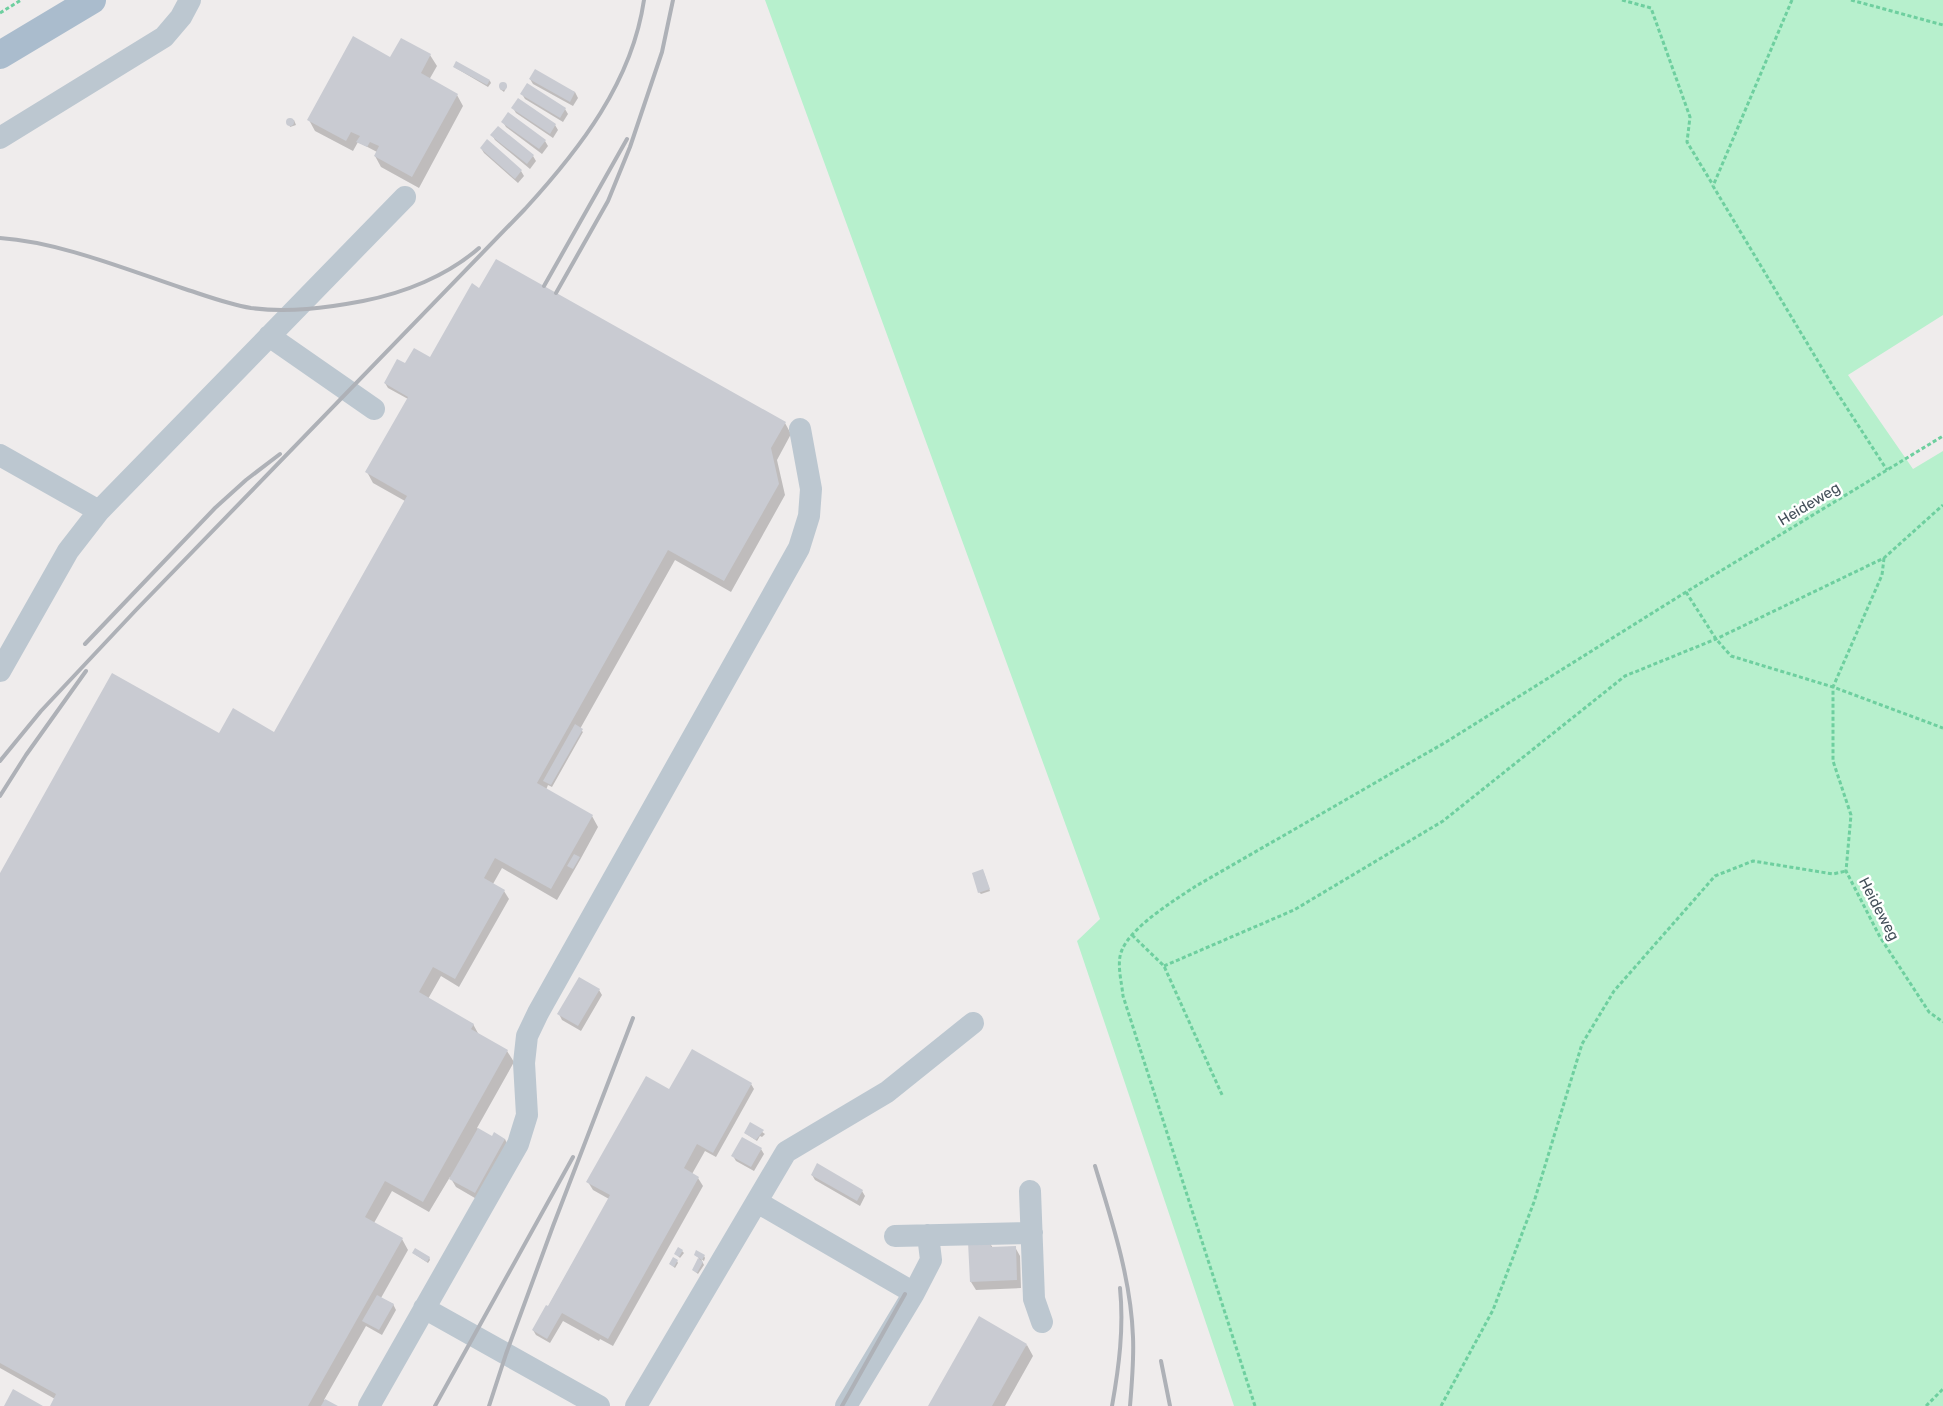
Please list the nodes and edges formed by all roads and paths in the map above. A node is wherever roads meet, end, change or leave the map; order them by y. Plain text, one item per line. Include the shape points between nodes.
1 (21, 0) edge
2 (92, 0) edge
3 (190, 0) edge
4 (1622, 0) edge
5 (1792, 0) edge
6 (1851, 0) edge
7 (0, 13) edge
8 (1943, 25) edge
9 (0, 55) edge
10 (0, 138) edge
11 (1713, 186) junction
12 (405, 197) dead end
13 (269, 336) junction
14 (374, 409) dead end
15 (800, 429) dead end
16 (1943, 436) edge
17 (0, 455) edge
18 (1887, 470) junction
19 (1943, 505) edge
20 (100, 511) junction
21 (1884, 558) junction
22 (1686, 592) junction
23 (1716, 639) junction
24 (0, 671) edge
25 (1833, 687) junction
26 (1943, 728) edge
27 (1846, 871) junction
28 (1132, 935) junction
29 (1164, 966) junction
30 (1943, 1022) edge
31 (973, 1023) dead end
32 (1223, 1097) dead end
33 (1030, 1191) dead end
34 (757, 1202) junction
35 (1032, 1234) junction
36 (928, 1235) junction
37 (894, 1236) dead end
38 (914, 1292) junction
39 (424, 1308) junction
40 (1042, 1322) dead end
41 (1943, 1389) edge
42 (369, 1406) edge
43 (599, 1406) edge
44 (636, 1406) edge
45 (846, 1406) edge
46 (1255, 1406) edge
47 (1441, 1406) edge
48 (1926, 1406) edge

1 - 7 path
2 - 9 main road
3 - 10 lane via 181,18 164,37
4 - 11 path via 1651,8 1690,117 1687,142
5 - 11 path
6 - 8 path
11 - 18 path
12 - 13 lane
13 - 14 lane
13 - 20 lane
15 - 39 lane via 811,489 809,516 799,548 538,1013 527,1036 524,1063 527,1115 518,1144
16 - 18 path, Heideweg
17 - 20 lane
18 - 22 path, Heideweg
19 - 21 path
20 - 24 lane via 68,551
21 - 23 path
21 - 25 path via 1882,575
22 - 23 path
22 - 28 path, Heideweg via 1446,742 1196,886 1159,911
23 - 25 path via 1732,656
23 - 29 path via 1625,676 1442,821 1294,910
25 - 26 path
25 - 27 path, Heideweg via 1833,761 1851,815
27 - 30 path, Heideweg via 1880,937 1929,1012
27 - 47 path via 1833,874 1753,861 1715,876 1614,991 1582,1044 1534,1202 1493,1310
28 - 29 path
28 - 46 path via 1122,950 1123,996
29 - 32 path
31 - 34 lane via 887,1092 786,1152
33 - 35 lane
34 - 38 lane
34 - 44 lane
35 - 36 lane
35 - 40 lane via 1034,1300
36 - 37 lane
36 - 38 lane via 931,1260
38 - 45 lane
39 - 42 lane
39 - 43 lane
41 - 48 path

